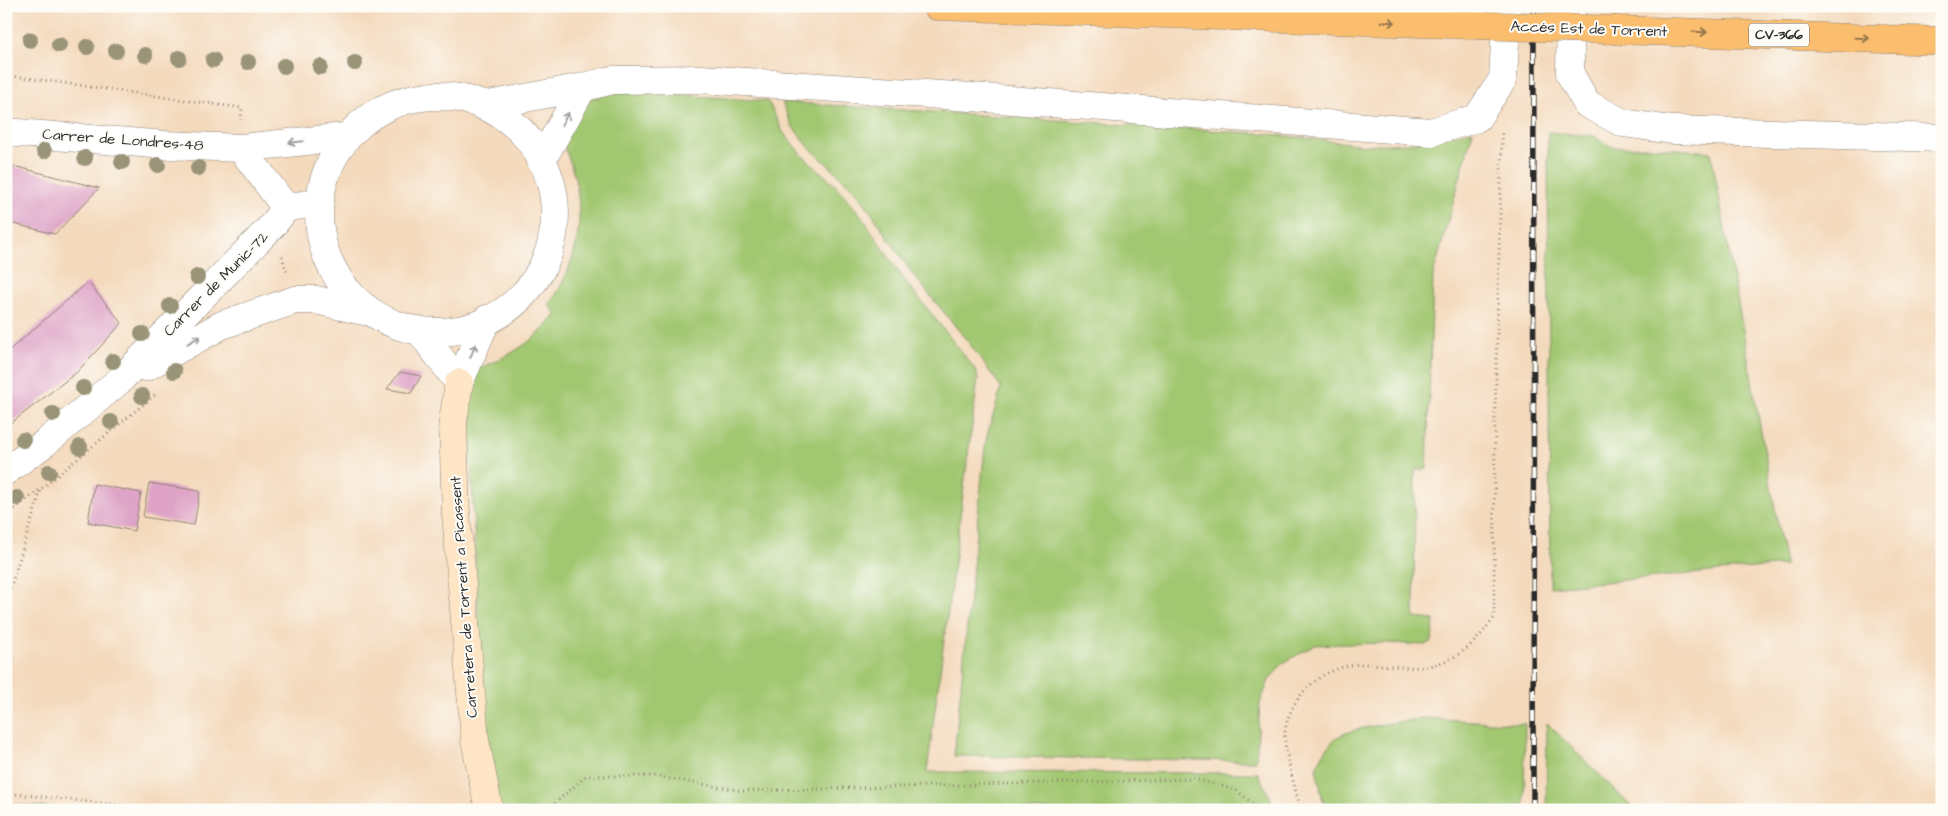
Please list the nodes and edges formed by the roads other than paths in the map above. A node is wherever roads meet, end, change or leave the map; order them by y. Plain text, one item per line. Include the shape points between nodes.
1 (937, 6) edge
2 (1507, 6) edge
3 (1571, 6) edge
4 (1942, 41) edge
5 (582, 87) junction
6 (483, 106) junction
7 (6, 132) edge
8 (345, 137) junction
9 (1942, 138) edge
10 (241, 148) junction
11 (541, 162) junction
12 (318, 202) junction
13 (279, 217) junction
14 (364, 311) junction
15 (487, 319) junction
16 (419, 330) junction
17 (120, 380) junction
18 (459, 383) junction
19 (6, 471) edge
20 (489, 810) edge

1 -> 4 main road, Accés Est de Torrent / CV-366, bridge
2 - 5 street via 1503,79 1477,118 1431,132 700,79 613,80
3 - 9 street via 1570,74 1587,104 1623,123 1672,130
5 - 6 street
11 -> 5 street
6 - 8 street, Carrer de Munic-72 via 443,94 414,97 371,114
6 - 11 street, Carrer de Munic-72 via 496,110 531,139
7 - 10 street, Carrer de Londres-48 via 165,146
8 -> 10 street, Carrer de Londres-48
8 - 12 street, Carrer de Munic-72 via 329,162
10 - 13 street
11 - 15 street, Carrer de Munic-72 via 555,190 556,232 545,267 510,309
12 - 13 street
12 - 14 street via 322,246
13 - 17 street, Carrer de Munic-72
14 - 16 street, Carrer de Munic-72 via 405,329
17 -> 14 street, Carrer de Munic-72 via 222,325 296,300 316,300
15 - 16 street, Carrer de Munic-72 via 460,331
18 -> 15 street
16 - 18 street
17 - 19 street, Carrer de Munic-72
18 - 20 street, Carretera de Torrent a Picassent via 454,422 456,514 475,740

